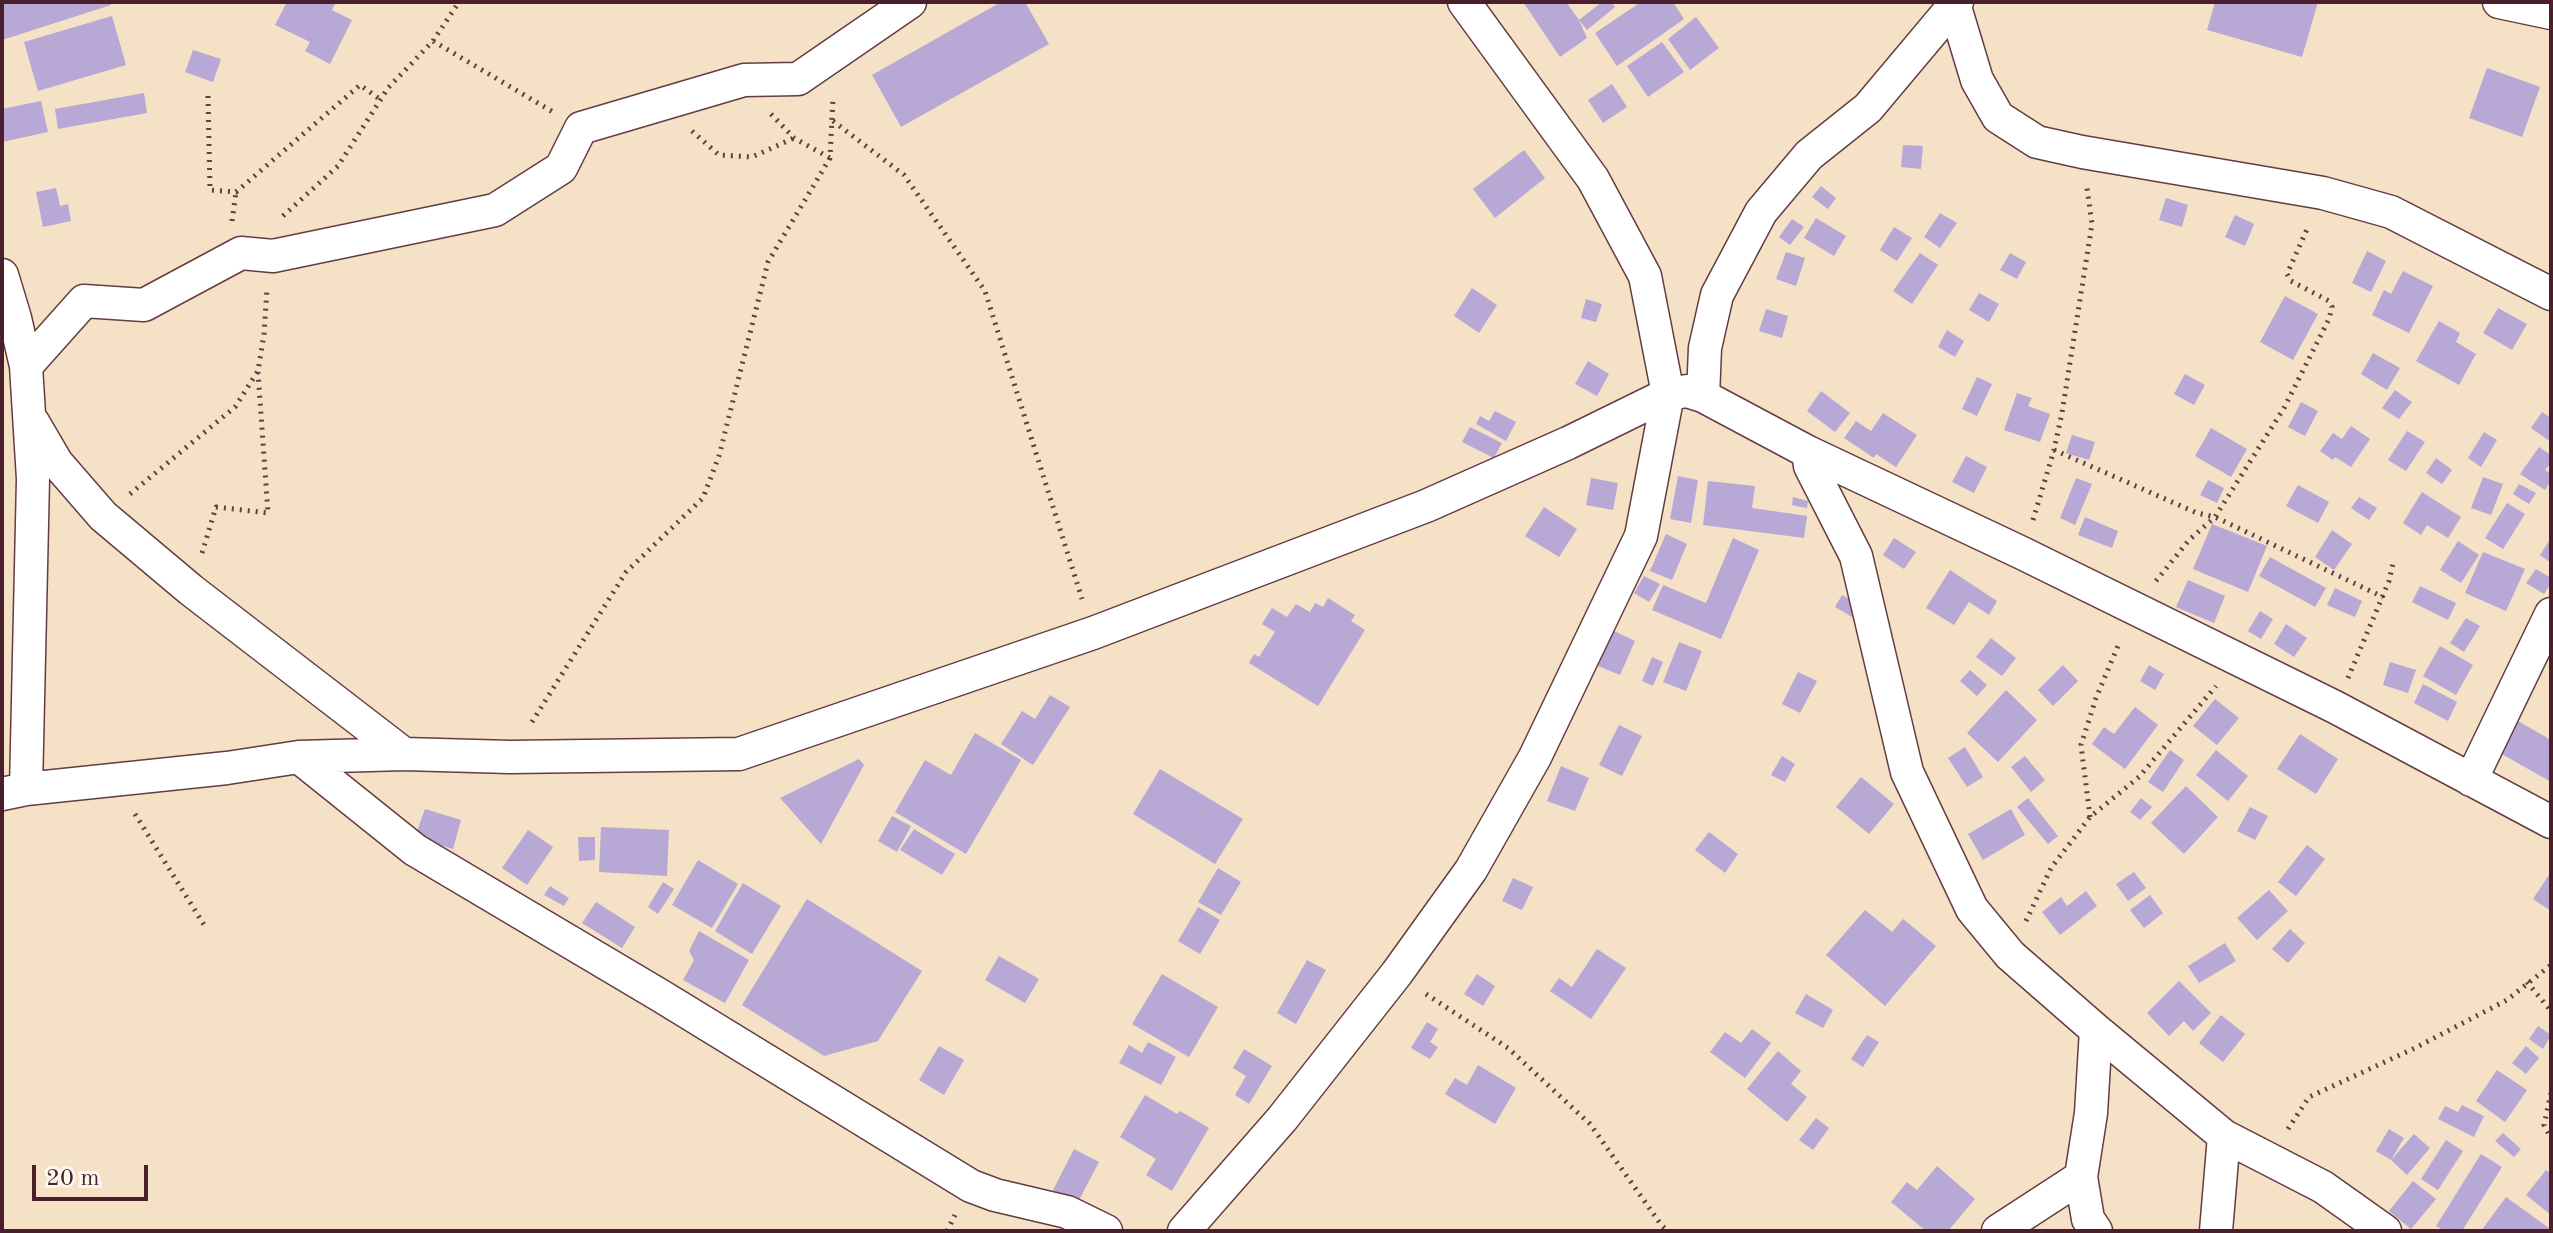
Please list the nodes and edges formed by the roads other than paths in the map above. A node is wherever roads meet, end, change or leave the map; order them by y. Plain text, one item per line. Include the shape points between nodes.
1 (910, 2) edge
2 (1464, 2) edge
3 (2499, 2) edge
4 (1954, 4) edge
5 (2551, 13) edge
6 (2, 275) edge
7 (2551, 294) edge
8 (26, 366) junction
9 (1668, 394) junction
10 (1703, 396) junction
11 (30, 417) junction
12 (1808, 452) junction
13 (2551, 614) edge
14 (404, 754) junction
15 (299, 757) junction
16 (2471, 780) junction
17 (14, 792) edge
18 (2551, 822) edge
19 (2096, 1030) junction
20 (2224, 1136) junction
21 (2081, 1177) junction
22 (1106, 1231) edge
23 (1184, 1231) edge
24 (1998, 1231) edge
25 (2096, 1231) edge
26 (2216, 1231) edge
27 (2385, 1231) edge

1 - 8 street via 798,79 744,80 581,128 561,168 495,210 255,254 144,305 84,301
2 - 9 street via 1593,179 1645,276
3 - 5 street
4 - 7 street via 1977,80 1998,117 2037,142 2323,193 2391,212
4 - 10 street via 1868,108 1809,155 1761,212 1717,295 1705,348
6 - 8 street
8 - 11 street
9 - 10 street via 1687,391
9 - 14 street via 1426,506 1093,633 739,754
9 - 23 street via 1641,536 1528,769 1471,870 1282,1119
10 - 12 street
11 - 14 street via 57,463 103,516
11 - 17 street via 33,479
12 - 16 street via 2335,707
12 - 19 street via 1810,466 1856,556 1907,772 1972,909 2010,955
13 - 16 street
14 - 15 street
15 - 17 street
15 - 22 street via 415,850 971,1186 1067,1212
16 - 18 street
19 - 20 street
19 - 21 street
20 - 26 street
20 - 27 street via 2323,1187
21 - 24 street
21 - 25 street via 2088,1219

